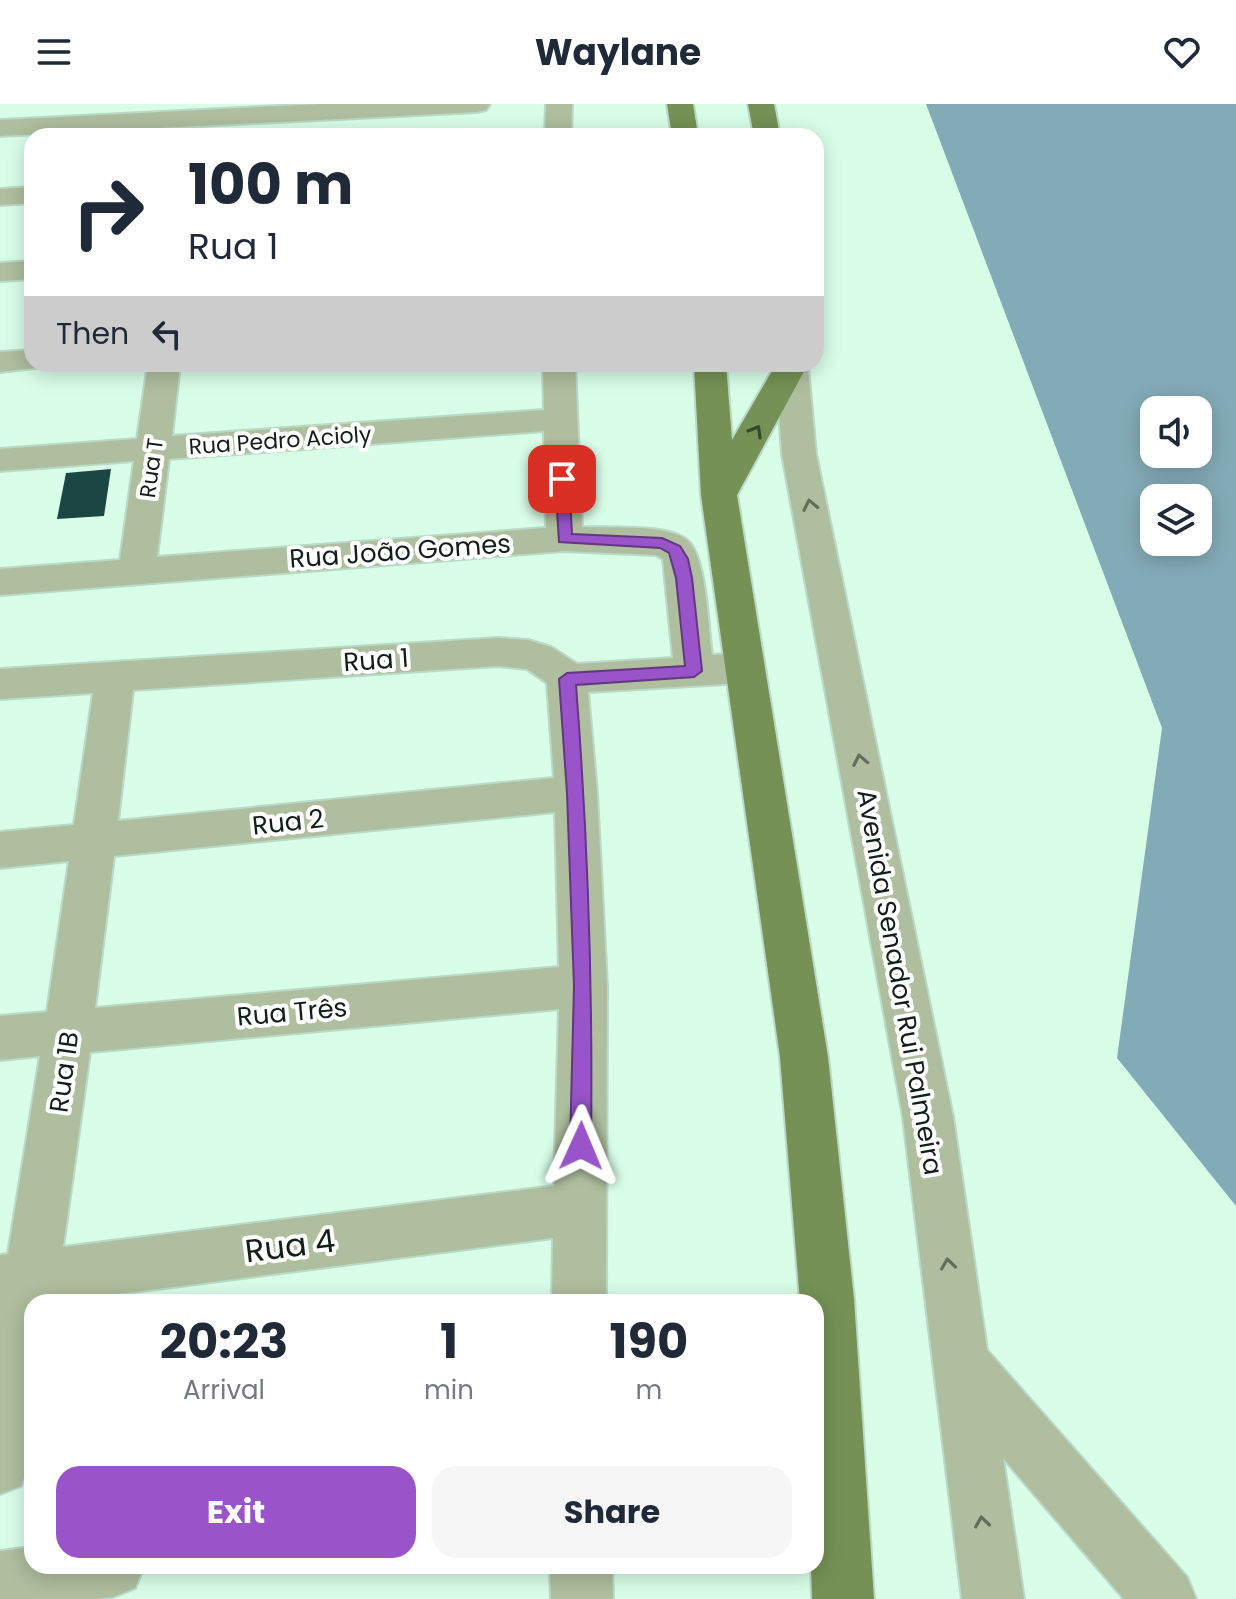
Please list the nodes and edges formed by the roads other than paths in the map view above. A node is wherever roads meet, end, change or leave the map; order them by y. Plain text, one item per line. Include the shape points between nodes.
1 (477, 104) edge
2 (559, 104) edge
3 (680, 104) edge
4 (761, 104) edge
5 (200, 119) edge
6 (0, 128) edge
7 (558, 128) edge
8 (684, 128) edge
9 (766, 128) edge
10 (24, 196) edge
11 (0, 197) edge
12 (24, 270) edge
13 (0, 272) edge
14 (24, 360) edge
15 (0, 362) edge
16 (163, 372) edge
17 (559, 372) edge
18 (711, 372) edge
19 (789, 372) edge
20 (792, 372) edge
21 (559, 419) junction
22 (154, 449) junction
23 (0, 460) edge
24 (719, 495) junction
25 (564, 539) junction
26 (137, 572) junction
27 (0, 582) edge
28 (743, 668) junction
29 (694, 671) junction
30 (115, 677) junction
31 (567, 679) junction
32 (0, 684) edge
33 (576, 793) junction
34 (94, 842) junction
35 (0, 850) edge
36 (583, 986) junction
37 (70, 1031) junction
38 (0, 1038) edge
39 (579, 1209) junction
40 (16, 1281) edge
41 (579, 1294) edge
42 (960, 1361) junction
43 (0, 1465) edge
44 (56, 1574) edge
45 (581, 1574) edge
46 (0, 1582) edge
47 (582, 1599) edge
48 (843, 1599) edge
49 (993, 1599) edge
50 (1165, 1599) edge

1 - 5 street
2 - 7 street
3 - 8 main road
4 - 9 main road
5 - 6 street
10 - 11 street
12 - 13 street
14 - 15 street
16 - 22 street, Rua T
17 - 21 street
18 - 24 main road
24 -> 19 main road, Avenida Senador Rui Palmeira
42 -> 20 street, Avenida Senador Rui Palmeira via 928,1117 799,454
21 - 22 street, Rua Pedro Acioly
21 - 25 street
22 - 23 street, Rua Pedro Acioly
22 - 26 street, Rua T
24 - 28 main road
25 - 26 street, Rua João Gomes
25 - 29 street, Rua João Gomes via 662,543 675,549
26 - 27 street, Rua João Gomes
28 - 29 street
28 - 48 main road via 804,1057 827,1299
29 - 31 street
30 - 31 street, Rua 1 via 498,652 546,658
30 - 32 street, Rua 1
30 - 34 street, Rua 1B
31 - 33 street
33 - 34 street, Rua 2
33 - 36 street
34 - 35 street, Rua 2
34 - 37 street, Rua 1B
36 - 37 street, Rua Três
36 - 39 street
37 - 38 street, Rua Três
37 - 40 street, Rua 1B
39 - 40 street, Rua 4
39 - 41 street
40 - 43 street, Rua 1B
49 -> 42 street, Avenida Senador Rui Palmeira
42 - 50 street
44 - 46 street
45 - 47 street

